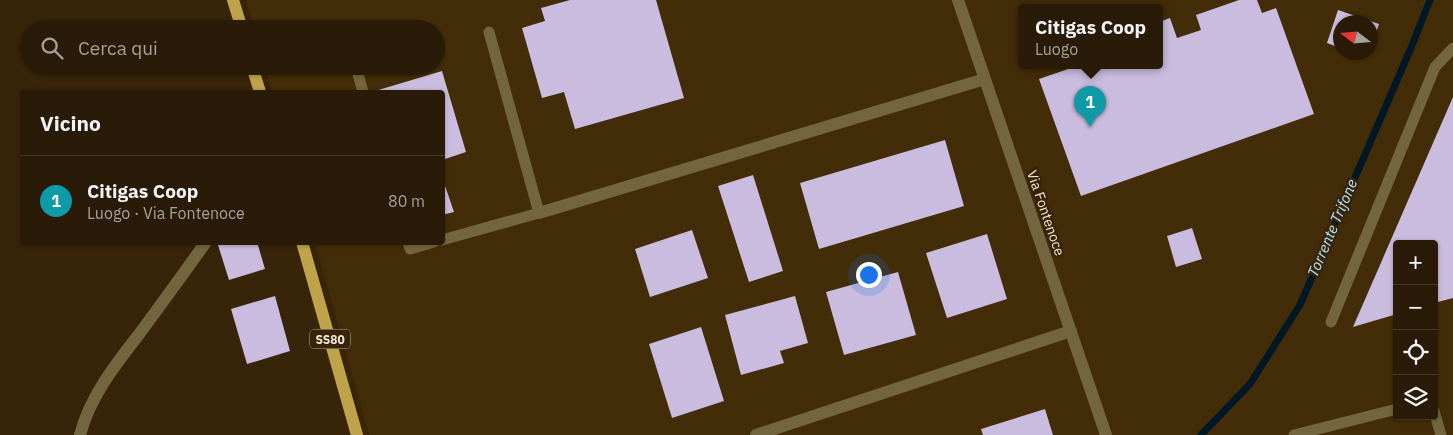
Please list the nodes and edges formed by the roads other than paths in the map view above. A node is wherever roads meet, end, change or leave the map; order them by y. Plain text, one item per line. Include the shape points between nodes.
1 (233, 0) edge
2 (958, 0) edge
3 (239, 20) edge
4 (489, 32) dead end
5 (1453, 48) edge
6 (255, 75) edge
7 (358, 75) edge
8 (985, 79) junction
9 (259, 90) edge
10 (362, 90) edge
11 (539, 213) junction
12 (445, 239) edge
13 (204, 245) edge
14 (303, 245) edge
15 (409, 245) edge
16 (424, 245) edge
17 (1331, 322) dead end
18 (1071, 331) junction
19 (1393, 410) edge
20 (1437, 420) edge
21 (80, 435) edge
22 (357, 435) edge
23 (756, 435) edge
24 (1106, 435) edge
25 (1294, 435) edge
26 (1441, 435) edge

1 - 3 main road
2 - 8 street, Via Fontenoce
4 - 11 lane
5 - 17 lane via 1435,67
6 - 9 main road
7 - 10 lane
8 - 11 street
8 - 18 street, Via Fontenoce
11 - 12 lane
13 - 21 street via 108,376 92,402
14 - 22 main road, SS80
15 - 16 lane via 410,249
18 - 23 street
18 - 24 street, Via Fontenoce
19 - 25 lane
20 - 26 lane

